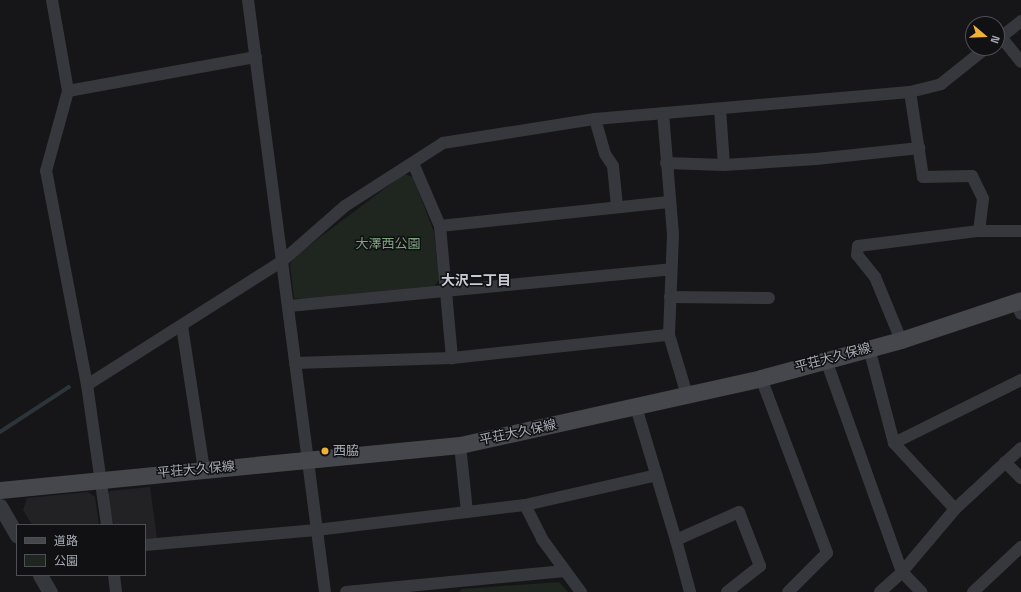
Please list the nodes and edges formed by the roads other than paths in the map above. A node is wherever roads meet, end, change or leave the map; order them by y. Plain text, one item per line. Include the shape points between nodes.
1 (52, 0) edge
2 (248, 0) edge
3 (1021, 21) edge
4 (1005, 33) edge
5 (1005, 45) edge
6 (976, 56) edge
7 (256, 57) junction
8 (1021, 62) edge
9 (68, 91) junction
10 (910, 92) junction
11 (720, 108) junction
12 (662, 113) junction
13 (595, 119) junction
14 (919, 148) junction
15 (413, 163) junction
16 (666, 163) junction
17 (724, 165) junction
18 (669, 202) junction
19 (617, 206) junction
20 (440, 226) junction
21 (979, 231) junction
22 (1021, 231) edge
23 (281, 262) junction
24 (670, 269) junction
25 (446, 290) junction
26 (670, 297) junction
27 (769, 298) dead end
28 (1019, 305) edge
29 (289, 306) junction
30 (182, 326) junction
31 (669, 334) junction
32 (901, 340) junction
33 (869, 348) junction
34 (452, 358) junction
35 (826, 360) junction
36 (295, 364) junction
37 (761, 378) junction
38 (1021, 380) edge
39 (87, 385) junction
40 (687, 395) junction
41 (636, 407) junction
42 (894, 443) junction
43 (460, 445) junction
44 (1021, 448) edge
45 (306, 460) junction
46 (1006, 462) junction
47 (204, 469) junction
48 (657, 475) junction
49 (1021, 478) edge
50 (101, 479) junction
51 (0, 490) edge
52 (0, 506) edge
53 (525, 506) junction
54 (955, 509) junction
55 (467, 512) junction
56 (107, 524) edge
57 (316, 530) junction
58 (16, 533) edge
59 (676, 540) junction
60 (146, 545) edge
61 (1021, 547) edge
62 (565, 571) junction
63 (902, 572) junction
64 (41, 576) edge
65 (114, 576) edge
66 (50, 592) edge
67 (116, 592) edge
68 (325, 592) edge
69 (346, 592) edge
70 (581, 592) edge
71 (690, 592) edge
72 (727, 592) edge
73 (788, 592) edge
74 (880, 592) edge
75 (921, 592) edge
76 (973, 592) edge

1 - 9 street
2 - 7 street
3 - 4 street
5 - 8 street
6 - 10 street via 941,84
7 - 9 street
7 - 23 street
9 - 39 street via 46,171
10 - 11 street
10 - 14 street
11 - 12 street
11 - 17 street
12 - 13 street
12 - 16 street
13 - 15 street via 443,143
13 - 19 street via 605,154 613,166
14 - 17 street via 816,159
14 - 21 street via 923,177 972,176 983,199
15 - 20 street
15 - 23 street via 345,206
16 - 17 street
16 - 18 street
18 - 19 street
18 - 24 street via 673,235
19 - 20 street
20 - 25 street
21 - 22 street
21 - 32 street via 858,246 857,255 875,277
23 - 29 street
23 - 30 street
24 - 25 street
24 - 26 street
25 - 29 street
25 - 34 street
26 - 27 street
26 - 31 street
28 - 32 main road, 平荘大久保線
29 - 36 street
30 - 39 street
30 - 47 street
31 - 34 street
31 - 40 street
32 - 33 main road, 平荘大久保線
33 - 35 main road, 平荘大久保線
33 - 42 street
34 - 36 street
35 - 37 main road, 平荘大久保線
35 - 63 street
36 - 45 street
37 - 40 main road, 平荘大久保線
37 - 73 street via 828,553
38 - 42 street
39 - 50 street
40 - 41 main road, 平荘大久保線
41 - 43 main road, 平荘大久保線
41 - 48 street
42 - 54 street
43 - 45 main road, 平荘大久保線
43 - 55 street
44 - 46 street
45 - 47 main road, 平荘大久保線
45 - 57 street
46 - 49 street
46 - 54 street
47 - 50 main road, 平荘大久保線
48 - 53 street
48 - 59 street
50 - 51 main road, 平荘大久保線
50 - 56 street
52 - 58 street
53 - 55 street
53 - 62 street via 542,539
54 - 63 street
55 - 57 street
57 - 60 street
57 - 68 street
59 - 71 street
59 - 72 street via 739,512 760,566
61 - 76 street
62 - 69 street
62 - 70 street
63 - 74 street
63 - 75 street
64 - 66 street
65 - 67 street

